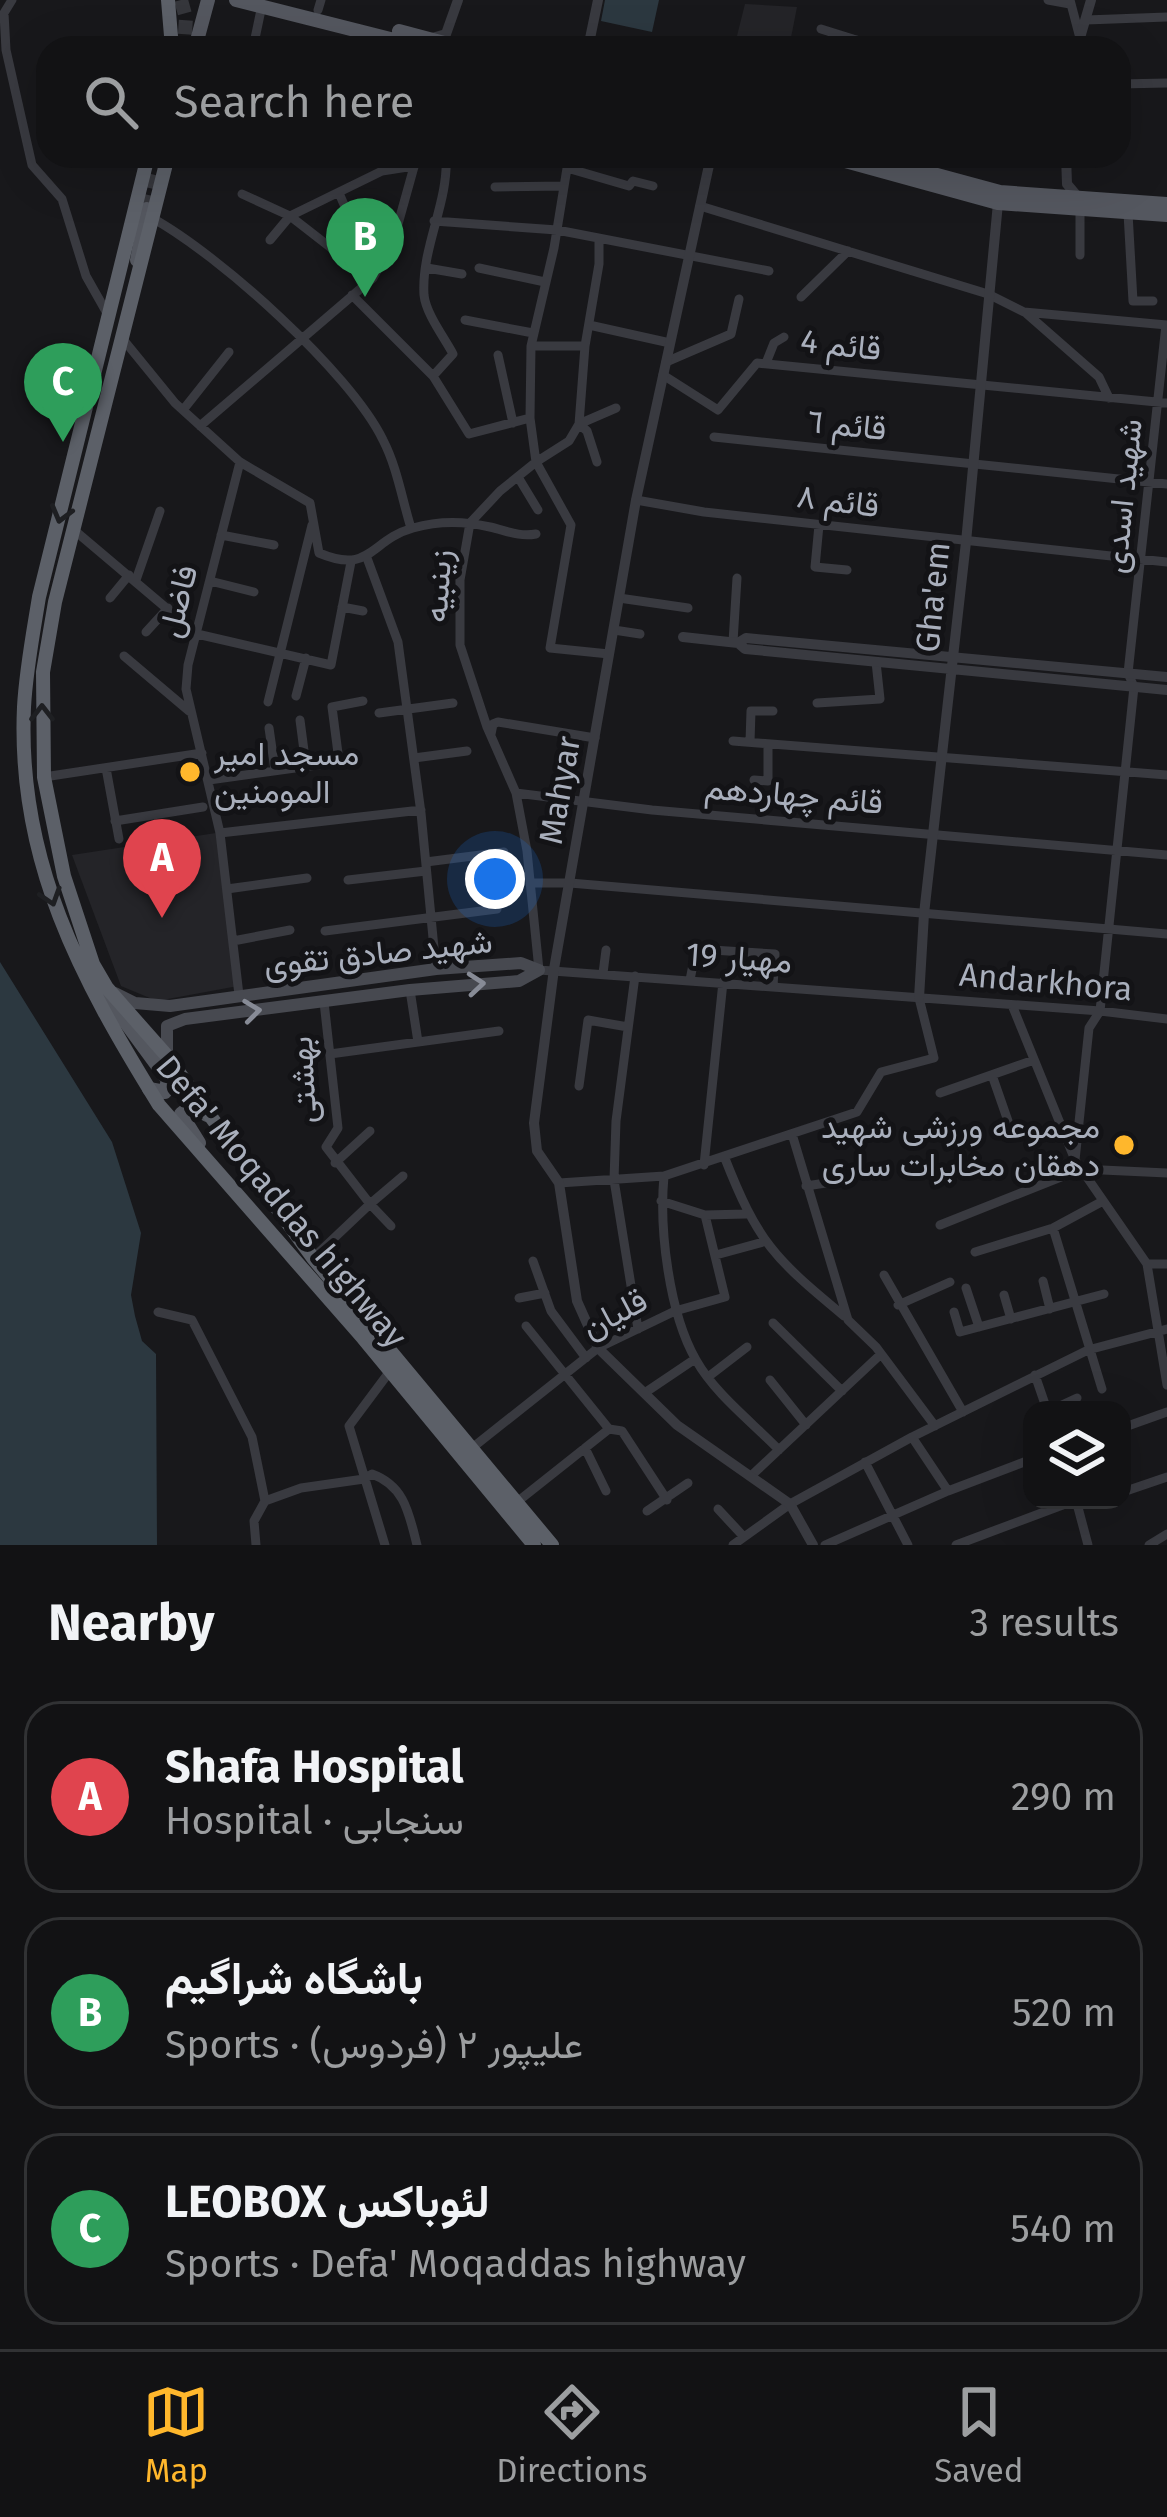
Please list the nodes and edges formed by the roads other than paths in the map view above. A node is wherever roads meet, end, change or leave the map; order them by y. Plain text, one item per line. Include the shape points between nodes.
1 (12, 0) edge
2 (157, 0) edge
3 (208, 0) edge
4 (234, 0) edge
5 (278, 0) edge
6 (461, 0) edge
7 (598, 0) edge
8 (1048, 0) edge
9 (1095, 1) edge
10 (1070, 2) edge
11 (262, 5) junction
12 (320, 5) edge
13 (167, 7) edge
14 (1167, 17) edge
15 (206, 19) junction
16 (1086, 20) junction
17 (821, 29) dead end
18 (200, 36) edge
19 (256, 36) edge
20 (396, 36) edge
21 (406, 36) edge
22 (442, 36) edge
23 (457, 36) edge
24 (590, 36) edge
25 (835, 36) edge
26 (1077, 36) edge
27 (1081, 36) edge
28 (1131, 83) edge
29 (1167, 83) edge
30 (145, 168) edge
31 (164, 168) edge
32 (392, 168) edge
33 (413, 168) edge
34 (447, 168) edge
35 (567, 168) edge
36 (583, 168) edge
37 (708, 168) edge
38 (872, 168) edge
39 (911, 168) edge
40 (1064, 168) edge
41 (1064, 172) junction
42 (564, 186) junction
43 (652, 186) dead end
44 (496, 187) dead end
45 (339, 193) junction
46 (242, 194) dead end
47 (1036, 197) junction
48 (998, 202) junction
49 (1167, 204) edge
50 (700, 206) junction
51 (1086, 206) junction
52 (149, 213) junction
53 (1128, 213) junction
54 (1167, 215) edge
55 (290, 217) junction
56 (434, 221) junction
57 (556, 230) junction
58 (598, 238) junction
59 (270, 240) dead end
60 (361, 244) dead end
61 (335, 251) dead end
62 (848, 251) junction
63 (689, 254) junction
64 (1080, 255) dead end
65 (427, 268) junction
66 (479, 268) dead end
67 (769, 271) dead end
68 (461, 274) dead end
69 (545, 282) junction
70 (988, 294) junction
71 (352, 295) junction
72 (801, 297) dead end
73 (740, 299) dead end
74 (1153, 301) dead end
75 (1024, 312) junction
76 (108, 315) junction
77 (465, 320) dead end
78 (589, 325) junction
79 (1167, 325) edge
80 (533, 333) junction
81 (300, 337) junction
82 (784, 337) dead end
83 (122, 338) junction
84 (670, 343) junction
85 (531, 346) junction
86 (585, 346) junction
87 (229, 352) dead end
88 (498, 355) dead end
89 (766, 363) junction
90 (664, 369) junction
91 (433, 376) junction
92 (981, 384) junction
93 (1109, 398) junction
94 (1163, 402) edge
95 (616, 408) dead end
96 (183, 410) junction
97 (530, 418) junction
98 (513, 423) junction
99 (579, 424) junction
100 (200, 426) junction
101 (714, 437) dead end
102 (240, 462) junction
103 (536, 462) junction
104 (597, 462) dead end
105 (974, 464) junction
106 (518, 477) junction
107 (1151, 482) junction
108 (1167, 484) edge
109 (636, 500) junction
110 (538, 510) dead end
111 (160, 512) dead end
112 (313, 519) junction
113 (470, 523) junction
114 (819, 525) junction
115 (411, 528) junction
116 (74, 530) junction
117 (536, 534) dead end
118 (221, 535) junction
119 (966, 542) junction
120 (274, 545) dead end
121 (368, 557) junction
122 (1143, 560) junction
123 (351, 562) junction
124 (1167, 562) edge
125 (847, 571) dead end
126 (132, 578) junction
127 (737, 578) dead end
128 (210, 581) junction
129 (254, 592) dead end
130 (110, 598) dead end
131 (619, 598) junction
132 (342, 607) junction
133 (168, 608) junction
134 (688, 608) dead end
135 (363, 611) dead end
136 (614, 630) junction
137 (146, 632) dead end
138 (197, 634) junction
139 (640, 634) dead end
140 (683, 638) dead end
141 (735, 643) junction
142 (283, 652) junction
143 (610, 654) junction
144 (124, 656) dead end
145 (306, 658) junction
146 (876, 662) junction
147 (952, 663) junction
148 (1128, 673) junction
149 (1167, 677) edge
150 (1134, 687) junction
151 (1167, 690) edge
152 (296, 696) dead end
153 (364, 701) dead end
154 (268, 702) dead end
155 (453, 703) dead end
156 (817, 703) dead end
157 (407, 709) junction
158 (773, 712) dead end
159 (192, 713) junction
160 (379, 713) dead end
161 (300, 720) dead end
162 (268, 728) dead end
163 (491, 736) junction
164 (595, 739) junction
165 (733, 741) dead end
166 (750, 742) junction
167 (768, 744) junction
168 (467, 752) dead end
169 (202, 753) junction
170 (940, 757) junction
171 (414, 758) junction
172 (353, 760) dead end
173 (339, 761) junction
174 (306, 766) junction
175 (106, 768) junction
176 (275, 770) junction
177 (1122, 771) junction
178 (1167, 776) edge
179 (44, 777) junction
180 (209, 780) junction
181 (754, 780) dead end
182 (516, 794) junction
183 (584, 803) junction
184 (203, 807) dead end
185 (421, 810) junction
186 (116, 821) junction
187 (932, 832) junction
188 (220, 833) junction
189 (119, 839) dead end
190 (1118, 850) junction
191 (504, 852) dead end
192 (1167, 855) edge
193 (426, 866) junction
194 (307, 878) dead end
195 (348, 880) dead end
196 (530, 883) junction
197 (570, 883) junction
198 (226, 889) junction
199 (497, 909) dead end
200 (924, 914) junction
201 (430, 917) junction
202 (1107, 928) junction
203 (290, 930) dead end
204 (325, 932) dead end
205 (1167, 934) edge
206 (232, 941) junction
207 (606, 950) dead end
208 (93, 964) junction
209 (436, 969) junction
210 (554, 969) junction
211 (538, 970) junction
212 (603, 973) junction
213 (634, 976) junction
214 (690, 980) junction
215 (723, 982) junction
216 (773, 986) junction
217 (107, 988) junction
218 (410, 990) junction
219 (239, 995) junction
220 (920, 998) junction
221 (324, 1002) junction
222 (176, 1005) junction
223 (1012, 1005) junction
224 (1100, 1011) junction
225 (1167, 1019) edge
226 (174, 1022) junction
227 (628, 1027) junction
228 (499, 1031) dead end
229 (418, 1042) junction
230 (330, 1054) junction
231 (167, 1056) junction
232 (1034, 1060) junction
233 (992, 1075) junction
234 (579, 1086) dead end
235 (149, 1090) junction
236 (940, 1093) dead end
237 (1008, 1121) dead end
238 (215, 1123) junction
239 (370, 1131) dead end
240 (792, 1134) junction
241 (724, 1156) junction
242 (334, 1163) junction
243 (1078, 1164) junction
244 (704, 1165) junction
245 (1167, 1173) edge
246 (403, 1176) dead end
247 (664, 1176) junction
248 (614, 1180) junction
249 (839, 1181) dead end
250 (559, 1183) junction
251 (806, 1186) junction
252 (662, 1201) junction
253 (1103, 1201) junction
254 (370, 1204) junction
255 (252, 1210) junction
256 (746, 1214) junction
257 (705, 1215) junction
258 (940, 1225) dead end
259 (391, 1226) dead end
260 (1053, 1228) junction
261 (763, 1242) junction
262 (975, 1252) dead end
263 (716, 1255) junction
264 (313, 1258) junction
265 (532, 1261) dead end
266 (1147, 1264) junction
267 (1167, 1264) edge
268 (884, 1275) dead end
269 (1043, 1280) dead end
270 (950, 1282) dead end
271 (965, 1288) dead end
272 (545, 1293) junction
273 (1104, 1294) dead end
274 (1004, 1295) dead end
275 (519, 1298) dead end
276 (1076, 1302) junction
277 (898, 1305) junction
278 (1050, 1309) junction
279 (675, 1311) junction
280 (158, 1312) dead end
281 (954, 1312) dead end
282 (1011, 1319) junction
283 (848, 1320) junction
284 (772, 1323) dead end
285 (526, 1326) dead end
286 (979, 1327) junction
287 (638, 1329) junction
288 (1163, 1330) edge
289 (747, 1347) dead end
290 (598, 1348) junction
291 (1088, 1350) junction
292 (881, 1354) junction
293 (586, 1358) junction
294 (695, 1359) junction
295 (390, 1371) junction
296 (564, 1375) junction
297 (1035, 1375) junction
298 (708, 1377) junction
299 (770, 1380) dead end
300 (1167, 1385) edge
301 (1102, 1389) dead end
302 (842, 1391) junction
303 (646, 1392) junction
304 (1076, 1398) dead end
305 (1045, 1401) edge
306 (1069, 1401) edge
307 (963, 1412) junction
308 (1167, 1412) edge
309 (806, 1425) junction
310 (1131, 1425) edge
311 (935, 1426) junction
312 (609, 1429) junction
313 (912, 1437) junction
314 (472, 1448) junction
315 (585, 1448) junction
316 (779, 1450) junction
317 (866, 1462) junction
318 (1023, 1463) edge
319 (752, 1474) junction
320 (1167, 1477) edge
321 (364, 1479) junction
322 (688, 1484) dead end
323 (1131, 1489) edge
324 (605, 1491) dead end
325 (948, 1491) junction
326 (667, 1501) junction
327 (265, 1502) junction
328 (517, 1502) junction
329 (790, 1504) junction
330 (718, 1509) dead end
331 (1052, 1509) edge
332 (1078, 1509) edge
333 (647, 1511) dead end
334 (892, 1514) junction
335 (1167, 1534) edge
336 (744, 1537) junction
337 (253, 1545) edge
338 (385, 1545) edge
339 (417, 1545) edge
340 (534, 1545) edge
341 (553, 1545) edge
342 (733, 1545) edge
343 (813, 1545) edge
344 (825, 1545) edge
345 (908, 1545) edge
346 (956, 1545) edge
347 (1088, 1545) edge
348 (1149, 1545) edge

1 - 76 street via 4,14 6,50 32,165 62,199 86,276
2 - 13 highway
3 - 15 main road
4 - 11 main road
4 - 15 main road
5 - 12 main road
6 - 22 street
6 - 23 street
7 - 24 street
8 - 10 street
9 - 16 street
10 - 26 street
11 - 19 street
11 - 20 main road
12 - 21 main road
14 - 16 street
15 - 18 main road
16 - 27 street
17 - 25 street
28 - 29 street
30 - 76 highway, Defa' Moqaddas highway
31 - 52 highway, Defa' Moqaddas highway
32 - 45 street
33 - 71 street via 385,262
34 - 56 street
35 - 42 street
36 - 43 street
37 - 50 street, Mahyar
38 - 48 main road
39 - 47 main road
40 - 41 street
41 - 47 street via 1048,195
41 - 51 street
42 - 44 street
42 - 57 street
45 - 55 street
45 - 60 street
46 - 55 street
47 - 51 main road
48 - 51 main road
48 - 70 street, Gha'em
49 - 51 main road
50 - 62 street
50 - 63 street, Mahyar
51 - 53 main road
51 - 64 street
52 - 81 street
52 - 83 highway, Defa' Moqaddas highway
53 - 54 main road
53 - 74 street via 1133,301
55 - 59 street
55 - 61 street
56 - 57 street
56 - 65 street
57 - 58 street
57 - 69 street
58 - 63 street
58 - 78 street
62 - 70 street
62 - 72 street
63 - 67 street
63 - 84 street, Mahyar
65 - 68 street
65 - 91 street via 424,299 453,354
66 - 69 street
69 - 80 street
70 - 75 street
70 - 92 street, Gha'em
71 - 81 street
71 - 91 street
73 - 90 street via 730,334
75 - 79 street
75 - 93 street via 1099,377
76 -> 235 highway, Defa' Moqaddas highway via 39,597 27,668 26,788 62,931
77 - 80 street
78 - 84 street
78 - 86 street
79 - 94 street, شهید اسدی
80 - 85 street
81 - 100 street
81 - 115 street via 381,434
82 - 89 street
83 - 96 street
83 - 116 highway, Defa' Moqaddas highway
84 - 90 street, Mahyar
85 - 86 street
85 - 97 street
86 - 99 street
87 - 96 street
88 - 98 street
89 - 90 street, قائم 4 via 757,362 718,410
89 - 92 street, قائم 4
90 - 109 street, Mahyar
91 - 98 street via 470,434
92 - 93 street, قائم 4
92 - 105 street, Gha'em
93 - 94 street, قائم 4
94 - 107 street, شهید اسدی
95 - 99 street, زینبیه
96 - 100 street
97 - 98 street
97 - 103 street
99 - 103 street, زینبیه
99 - 104 street
100 - 102 street
101 - 105 street, قائم ٦
102 - 112 street via 310,503
102 - 118 street, فاضل
103 - 106 street, زینبیه
103 - 143 street via 571,525 550,648
105 - 107 street, قائم ٦
105 - 119 street, Gha'em
106 - 110 street
106 - 113 street, زینبیه
107 - 108 street, قائم ٦
107 - 122 street, شهید اسدی
109 - 114 street, قائم ٨
109 - 131 street, Mahyar
111 - 126 street
112 - 123 street via 319,553
112 - 142 street
113 - 115 street
113 - 117 street
113 - 163 street, زینبیه via 460,645
114 - 119 street, قائم ٨
114 - 125 street via 815,567
115 - 121 street
116 - 126 street
179 -> 116 highway, Defa' Moqaddas highway via 43,672
118 - 120 street
118 - 128 street, فاضل
119 - 122 street, قائم ٨
119 - 147 street, Gha'em
121 - 123 street
121 - 157 street via 398,642
122 - 124 street, قائم ٨
122 - 148 street, شهید اسدی
123 - 132 street
126 - 130 street
126 - 133 street
127 - 141 street
128 - 129 street
128 - 138 street, فاضل
131 - 134 street
131 - 136 street, Mahyar
132 - 135 street
132 - 145 street via 331,664
133 - 137 street
133 - 138 street
136 - 139 street
136 - 143 street, Mahyar
138 - 142 street
138 - 159 street, فاضل via 186,689
140 - 141 street
141 - 146 street
141 - 147 street
142 - 145 street
142 - 154 street
143 - 164 street, Mahyar
144 - 159 street
145 - 152 street
146 - 147 street
146 - 156 street via 880,699
147 - 148 street
147 - 150 street
147 - 170 street, Gha'em
148 - 149 street
148 - 150 street
150 - 151 street
150 - 177 street
153 - 173 street via 332,707
155 - 157 street
157 - 160 street
157 - 171 street
158 - 166 street via 751,711
159 - 169 street, فاضل
161 - 174 street
162 - 176 street
163 - 164 street via 497,722
163 - 182 street, زینبیه
164 - 183 street, Mahyar
165 - 166 street
166 - 167 street
167 - 170 street
167 - 181 street via 768,781
168 - 171 street
169 - 175 street
169 - 180 street, فاضل
170 - 177 street
170 - 187 street, Gha'em
171 - 185 street
172 - 173 street
173 - 174 street
174 - 176 street
175 - 179 street
175 - 186 street
176 - 180 street
177 - 178 street
177 - 190 street
179 - 208 highway, Defa' Moqaddas highway
180 - 188 street, فاضل
182 - 183 street, قائم چهاردهم
182 - 196 street, زینبیه
183 - 187 street, قائم چهاردهم
183 - 197 street, Mahyar
184 - 186 street
185 - 188 street
185 - 193 street
186 - 189 street
187 - 190 street, قائم چهاردهم
187 - 200 street, Gha'em
188 - 198 street, فاضل
190 - 192 street, قائم چهاردهم
190 - 202 street
191 - 193 street
193 - 195 street
193 - 201 street
194 - 198 street
196 - 197 street
196 - 211 street, زینبیه
197 - 200 street
197 - 210 street, Mahyar
198 - 206 street, فاضل
199 - 201 street
200 - 202 street
200 - 220 street, Gha'em
201 - 204 street
201 - 209 street
202 - 205 street
202 - 224 street
203 - 206 street
206 - 219 street, فاضل
207 - 212 street
208 - 217 highway, Defa' Moqaddas highway
208 - 235 main road via 168,1080 165,1092
209 - 211 main road, شهید صادق تقوی via 521,963
209 - 219 main road, شهید صادق تقوی
210 - 211 street, مهیار 19
210 - 212 street, مهیار 19
210 - 250 street, Mahyar via 534,1123 537,1151
218 -> 211 main road, شهید صادق تقوی via 519,981
212 - 213 street, مهیار 19
213 - 214 street, مهیار 19
213 - 227 street
214 - 215 street, مهیار 19
214 - 216 street via 696,949 775,954
215 - 216 street, مهیار 19
215 - 244 street
216 - 220 street, مهیار 19
217 - 222 main road, شهید صادق تقوی via 135,1004
217 - 231 highway, Defa' Moqaddas highway
218 - 221 main road, شهید صادق تقوی
218 - 229 street
219 - 222 main road, شهید صادق تقوی
220 - 223 street, Andarkhora
220 - 240 street via 934,1058 881,1072 857,1112
226 -> 221 main road, شهید صادق تقوی
221 - 230 street, بهشتی
222 - 226 main road via 159,1018
223 - 224 street, Andarkhora
223 - 232 street
224 - 225 street, Andarkhora
224 - 243 street via 1089,1028
226 - 231 main road via 167,1026
227 - 234 street via 588,1020
227 - 248 street
228 - 229 street
229 - 230 street
230 - 242 street, بهشتی via 338,1128 326,1147
231 - 238 highway, Defa' Moqaddas highway
232 - 233 street
232 - 243 street
233 - 236 street
233 - 237 street
235 - 255 highway, Defa' Moqaddas highway
238 - 255 main road via 191,1106 181,1114
238 - 264 highway, Defa' Moqaddas highway
239 - 242 street
240 - 241 street
240 - 251 street
241 - 244 street
241 - 256 street
242 - 254 street, بهشتی
243 - 245 street
243 - 253 street
243 - 258 street
244 - 247 street
246 - 254 street
247 - 248 street
247 - 252 street
248 - 250 street
248 - 287 street
249 - 251 street
250 - 290 street, Mahyar via 577,1301
251 - 283 street
252 - 257 street
252 - 279 street
253 - 260 street
253 - 266 street
254 - 259 street, بهشتی
254 - 264 street
255 - 295 highway, Defa' Moqaddas highway
256 - 257 street
256 - 261 street
257 - 263 street, قلیان
260 - 262 street
260 - 276 street
261 - 263 street
261 - 283 street
263 - 279 street, قلیان via 725,1298
264 - 314 highway, Defa' Moqaddas highway
265 - 272 street
266 - 267 street
266 - 288 street
268 - 277 street
269 - 278 street
270 - 277 street
271 - 286 street
272 - 275 street
272 - 293 street
273 - 276 street
274 - 282 street
276 - 278 street
276 - 291 street
277 - 307 street
278 - 282 street
279 - 287 street, قلیان
279 - 294 street
280 - 327 street via 192,1321 252,1437
281 - 286 street via 960,1332
282 - 286 street
283 - 292 street
284 - 302 street
285 - 296 street
287 - 290 street, قلیان
288 - 291 street
288 - 300 street
289 - 298 street
290 - 293 street, قلیان
290 - 303 street, Mahyar
291 - 297 street
291 - 301 street
292 - 302 street
292 - 311 street
293 - 296 street, قلیان
294 - 298 street
294 - 303 street
295 - 321 street via 349,1426
295 - 340 highway, Defa' Moqaddas highway
296 - 312 street
296 - 314 street, قلیان
297 - 305 street
297 - 307 street
298 - 316 street
299 - 309 street
302 - 309 street
303 - 319 street, Mahyar via 677,1425
304 - 306 street
307 - 311 street
308 - 310 street
309 - 316 street
311 - 313 street
312 - 315 street
312 - 326 street via 622,1431
313 - 317 street
313 - 325 street
314 - 328 highway, Defa' Moqaddas highway
315 - 324 street
315 - 328 street
316 - 319 street
317 - 329 street
317 - 334 street
318 - 325 street
319 - 329 street, Mahyar
320 - 323 street
321 - 327 street
321 - 338 street
321 - 339 street via 386,1479 406,1501
322 - 326 street
325 - 334 street
326 - 333 street
327 - 337 street
328 - 341 highway, Defa' Moqaddas highway
329 - 336 street
329 - 343 street, Mahyar
330 - 336 street
331 - 346 street
332 - 347 street
334 - 344 street
334 - 345 street
335 - 348 street
336 - 342 street

